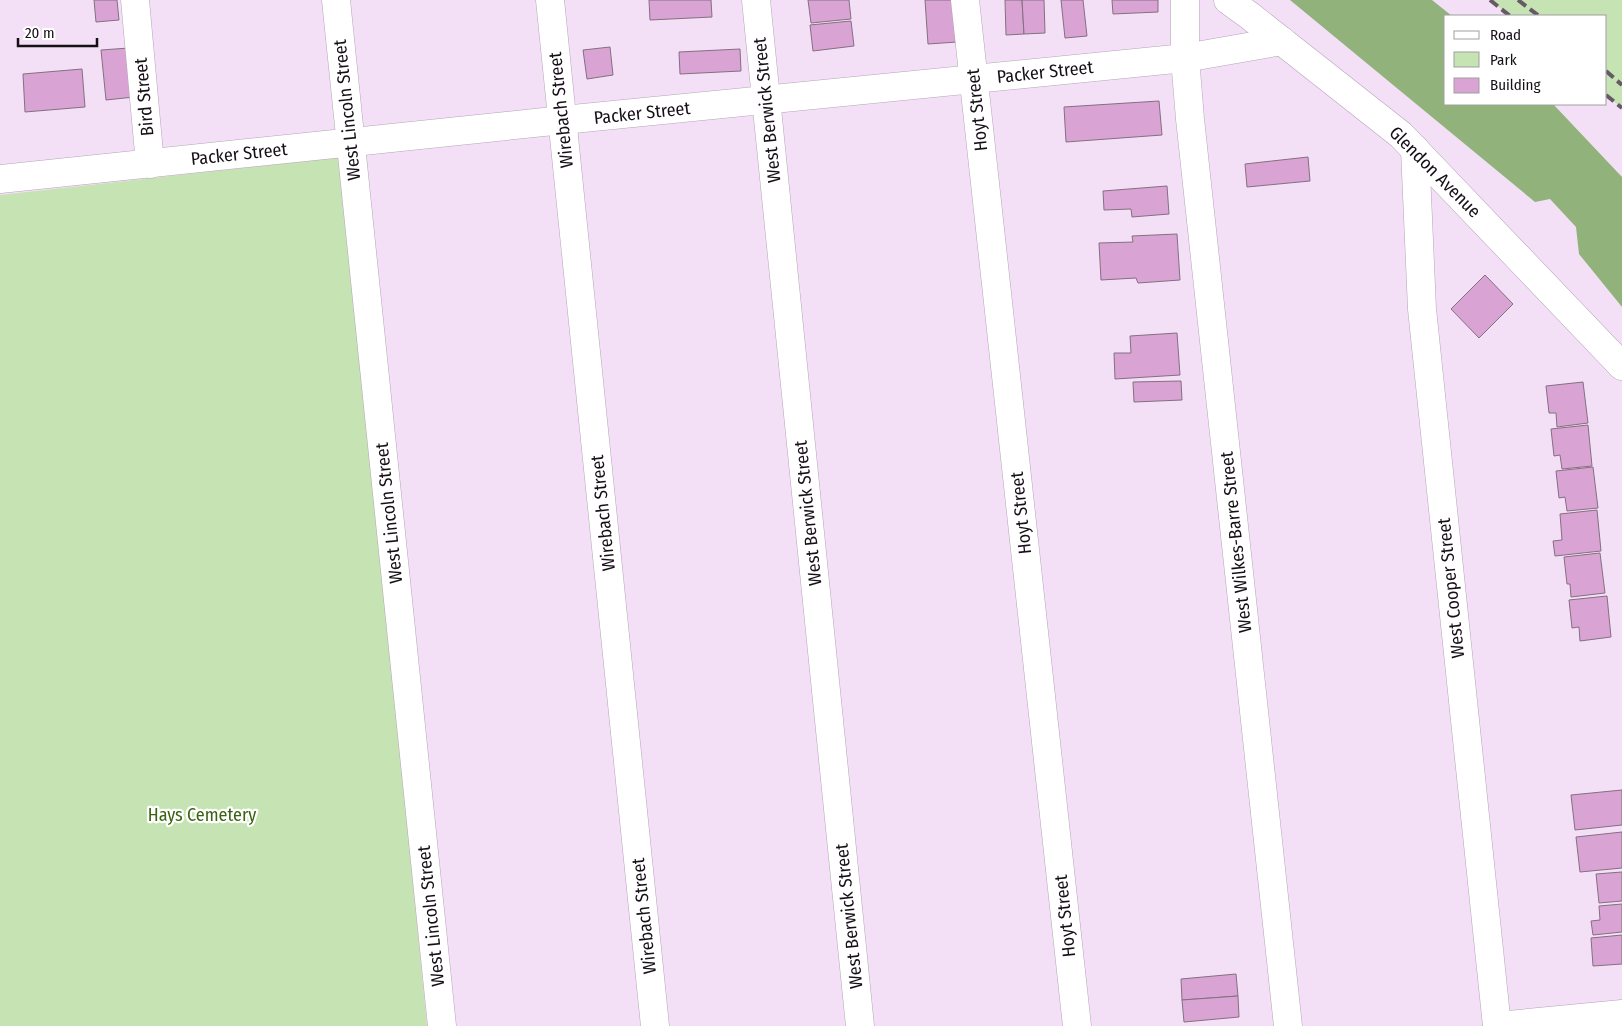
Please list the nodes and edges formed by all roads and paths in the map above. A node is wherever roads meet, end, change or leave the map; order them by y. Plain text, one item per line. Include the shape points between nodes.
1 (135, 0) edge
2 (336, 0) edge
3 (550, 0) edge
4 (756, 0) edge
5 (965, 0) edge
6 (1185, 0) edge
7 (1228, 0) edge
8 (1282, 41) junction
9 (1185, 58) junction
10 (974, 79) junction
11 (766, 100) junction
12 (563, 120) junction
13 (350, 143) junction
14 (1415, 149) junction
15 (150, 164) junction
16 (0, 179) edge
17 (1622, 366) edge
18 (1622, 1014) edge
19 (442, 1026) edge
20 (655, 1026) edge
21 (860, 1026) edge
22 (1077, 1026) edge
23 (1288, 1026) edge
24 (1497, 1026) edge

1 - 15 street, Bird Street
2 - 13 street, West Lincoln Street
3 - 12 street, Wirebach Street
4 - 11 street, West Berwick Street
5 - 10 street, Hoyt Street
6 - 9 street, West Wilkes-Barre Street
7 - 8 street, Glendon Avenue
8 - 9 street, Packer Street
8 - 14 street, Glendon Avenue via 1402,135
9 - 10 street, Packer Street
9 - 23 street, West Wilkes-Barre Street
10 - 11 street, Packer Street
10 - 22 street, Hoyt Street
11 - 12 street, Packer Street
11 - 21 street, West Berwick Street
12 - 13 street, Packer Street
12 - 20 street, Wirebach Street
13 - 15 street, Packer Street
13 - 19 street, West Lincoln Street
14 - 17 street, Glendon Avenue
14 - 24 street, West Cooper Street via 1422,309
15 - 16 street, Packer Street
18 - 24 street

